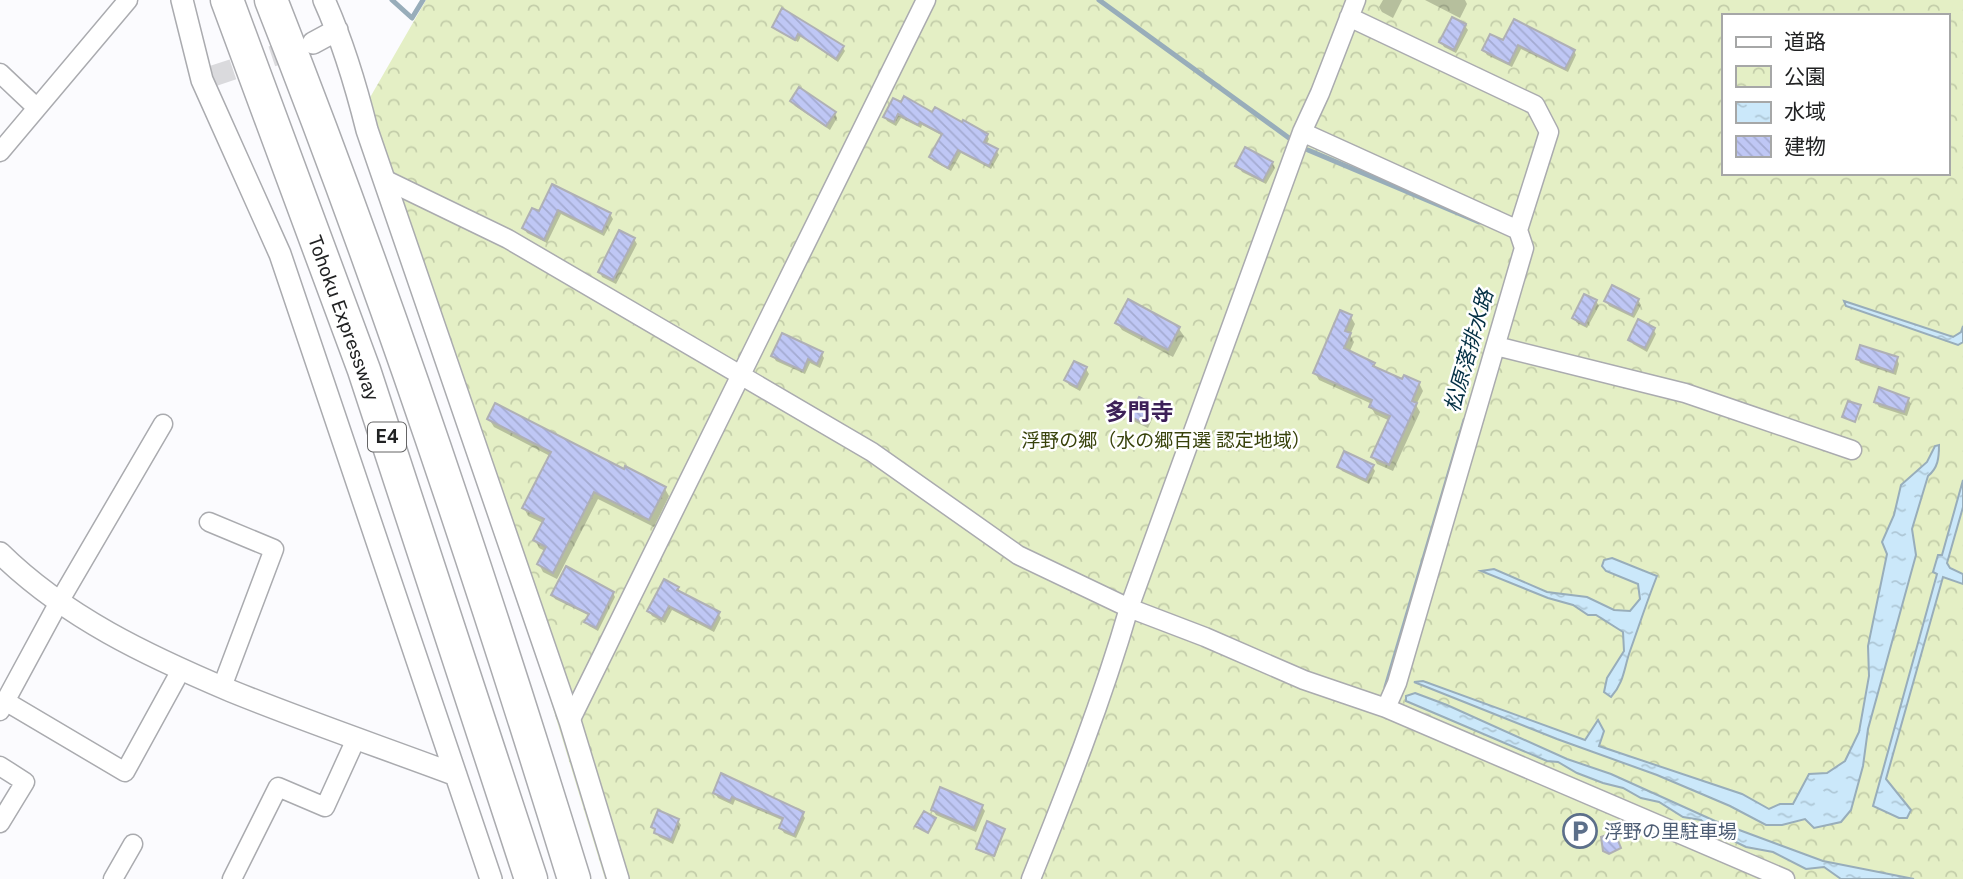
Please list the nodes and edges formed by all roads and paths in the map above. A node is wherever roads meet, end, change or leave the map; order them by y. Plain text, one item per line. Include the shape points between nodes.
1 (128, 0) edge
2 (182, 0) edge
3 (227, 0) edge
4 (271, 0) edge
5 (324, 0) edge
6 (926, 0) edge
7 (1356, 0) edge
8 (1349, 17) junction
9 (338, 30) junction
10 (313, 43) tunnel mouth
11 (0, 72) edge
12 (37, 108) junction
13 (1301, 132) junction
14 (0, 152) edge
15 (384, 178) junction
16 (1518, 230) junction
17 (1496, 346) junction
18 (740, 376) junction
19 (163, 424) dead end
20 (1852, 450) dead end
21 (209, 522) dead end
22 (0, 553) edge
23 (59, 602) junction
24 (1129, 608) junction
25 (181, 670) junction
26 (222, 687) junction
27 (3, 706) edge
28 (1386, 708) junction
29 (570, 721) junction
30 (356, 739) junction
31 (0, 766) edge
32 (456, 775) junction
33 (0, 824) edge
34 (133, 844) dead end
35 (113, 879) edge
36 (232, 879) edge
37 (491, 879) edge
38 (531, 879) edge
39 (574, 879) edge
40 (618, 879) edge
41 (1031, 879) edge
42 (1786, 879) edge

1 - 12 street
2 - 32 street via 207,78 280,254
3 - 38 highway, Tohoku Expressway / E4 via 364,370
4 - 39 highway, E4 via 402,353
5 - 9 street
6 - 18 street
7 - 8 street
8 - 13 street
8 - 16 street via 1535,106 1549,132
9 - 10 street
9 - 15 street
11 - 12 street
12 - 14 street
13 - 16 street
13 - 24 street
15 - 18 street via 508,239
15 - 29 street
16 - 17 street via 1524,248
17 - 20 street via 1685,393
17 - 28 street
18 - 24 street via 872,452 1018,555
18 - 29 street
19 - 23 street
21 - 26 street via 274,549
22 - 23 street
23 - 25 street via 103,632
23 - 27 street
24 - 28 street via 1304,680
24 - 41 street via 1110,675
25 - 26 street
25 - 27 street via 125,772
26 - 30 street
28 - 42 street
29 - 40 street
30 - 32 street
30 - 36 street via 325,807 278,787
31 - 33 street via 25,782
32 - 37 street
34 - 35 street

